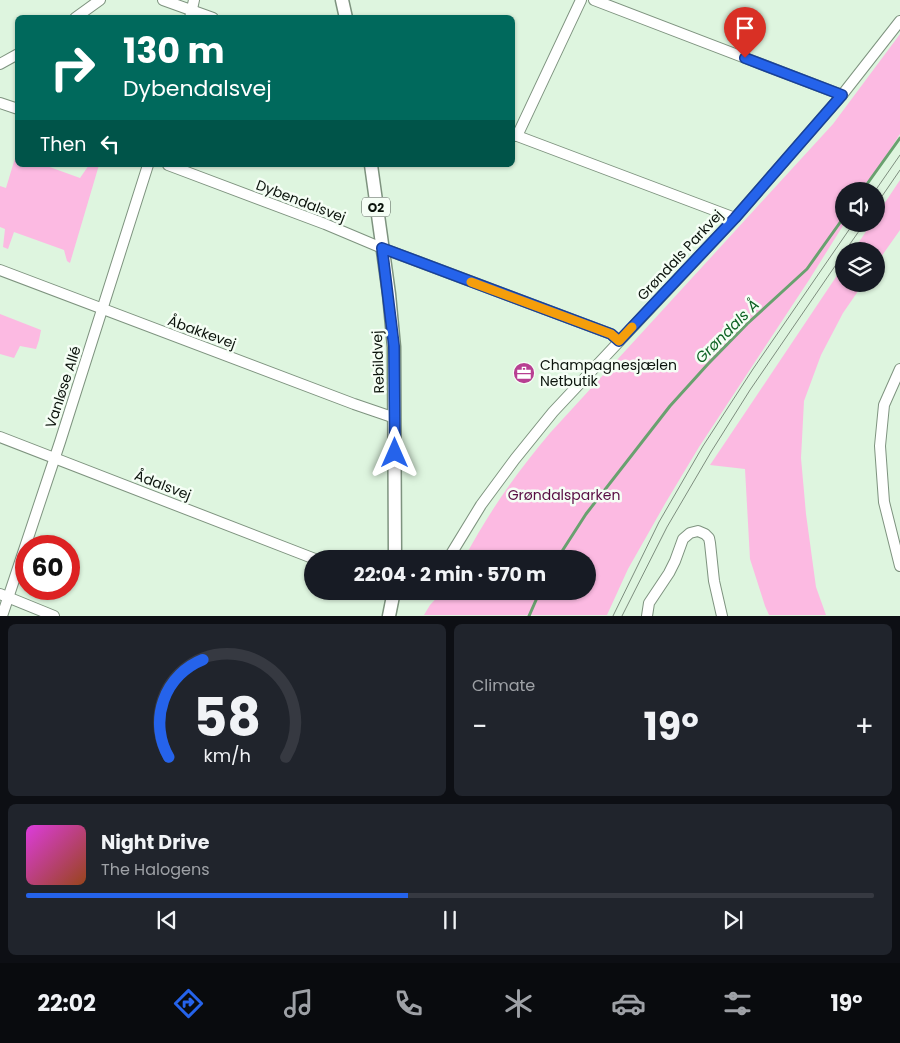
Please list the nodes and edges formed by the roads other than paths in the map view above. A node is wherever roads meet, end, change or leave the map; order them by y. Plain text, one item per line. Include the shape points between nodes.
1 (100, 0) edge
2 (163, 0) edge
3 (342, 0) edge
4 (581, 0) edge
5 (594, 0) edge
6 (192, 9) edge
7 (79, 15) edge
8 (206, 15) edge
9 (345, 15) edge
10 (900, 21) edge
11 (15, 56) edge
12 (0, 64) edge
13 (842, 95) junction
14 (0, 103) edge
15 (15, 108) edge
16 (515, 135) edge
17 (147, 167) edge
18 (173, 167) edge
19 (370, 167) edge
20 (735, 218) junction
21 (382, 248) junction
22 (0, 270) edge
23 (102, 309) junction
24 (619, 341) junction
25 (900, 369) edge
26 (395, 418) junction
27 (0, 437) edge
28 (55, 458) junction
29 (395, 550) edge
30 (454, 550) edge
31 (304, 555) edge
32 (900, 566) edge
33 (4, 596) edge
34 (393, 600) edge
35 (396, 600) edge
36 (2, 616) edge
37 (54, 616) edge
38 (389, 616) edge
39 (398, 616) edge
40 (647, 616) edge
41 (722, 616) edge

1 - 7 street
2 - 6 street
3 - 9 main road
4 - 16 street
5 - 13 street
6 - 8 street
10 - 13 street, Grøndals Parkvej
11 - 12 street
13 - 20 street, Grøndals Parkvej
14 - 15 street
16 - 20 street
17 - 23 street, Vanløse Allé
18 - 21 street, Dybendalsvej
19 - 21 main road, Rebildvej / O2
20 - 24 street, Grøndals Parkvej
21 - 24 street, Dybendalsvej via 611,334
21 - 26 main road, Rebildvej / O2 via 394,346
22 - 23 street, Åbakkevej
23 - 26 street, Åbakkevej
23 - 28 street, Vanløse Allé
24 - 30 street, Grøndals Parkvej via 553,412 515,459
25 - 32 street via 884,405 880,446 884,502
26 - 29 main road, Rebildvej / O2
27 - 28 street, Ådalsvej
28 - 31 street, Ådalsvej
28 - 33 street, Vanløse Allé
33 - 36 street, Vanløse Allé
33 - 37 street
34 - 38 main road
35 - 39 main road
40 - 41 street via 649,603 669,573 683,539 698,531 709,538

